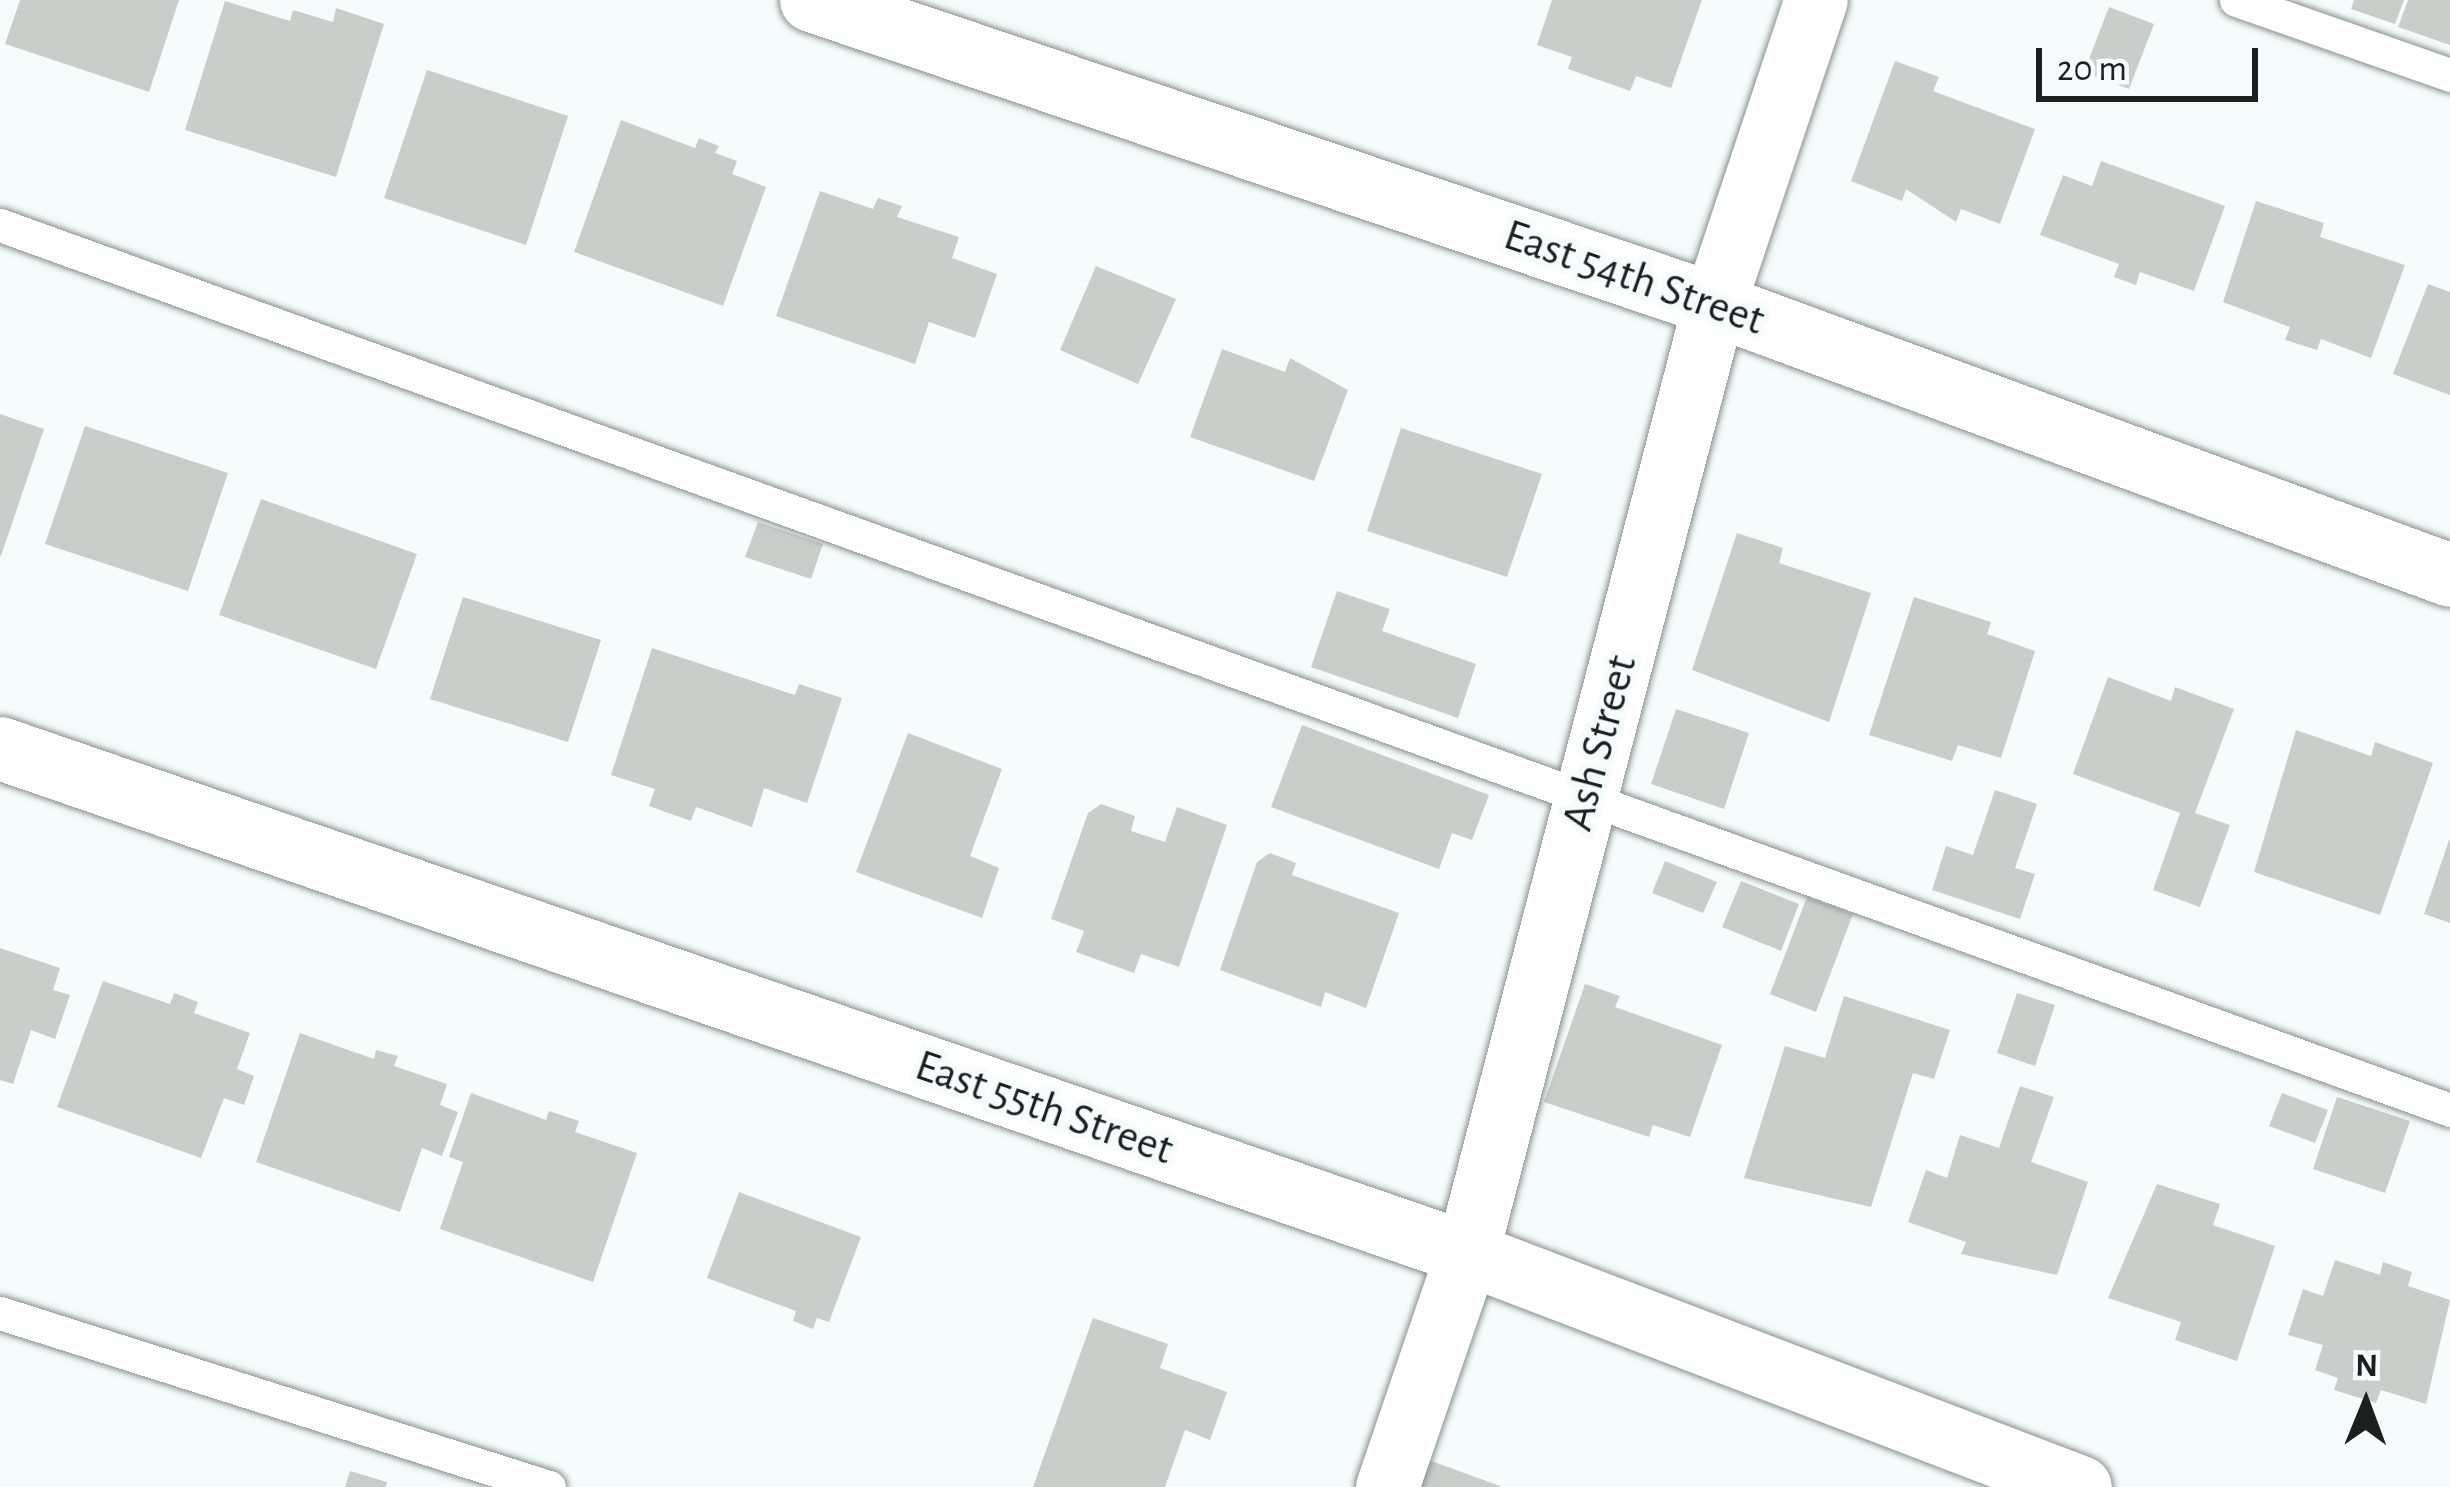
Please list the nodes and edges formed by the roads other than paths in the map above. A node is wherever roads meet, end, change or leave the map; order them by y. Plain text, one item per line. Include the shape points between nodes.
1 (811, 0) edge
2 (1816, 0) edge
3 (2236, 0) edge
4 (2450, 75) edge
5 (0, 225) edge
6 (1714, 304) junction
7 (2450, 574) edge
8 (0, 748) edge
9 (1586, 798) junction
10 (2450, 1110) edge
11 (1467, 1252) junction
12 (0, 1313) edge
13 (548, 1487) edge
14 (1387, 1487) edge
15 (2080, 1487) edge

1 - 6 street, East 54th Street
2 - 6 street, Ash Street
3 - 4 lane
5 - 9 lane
6 - 7 street, East 54th Street
6 - 9 street, Ash Street
8 - 11 street, East 55th Street
9 - 10 lane
9 - 11 street, Ash Street
11 - 14 street, Ash Street
11 - 15 street, East 55th Street
12 - 13 lane

